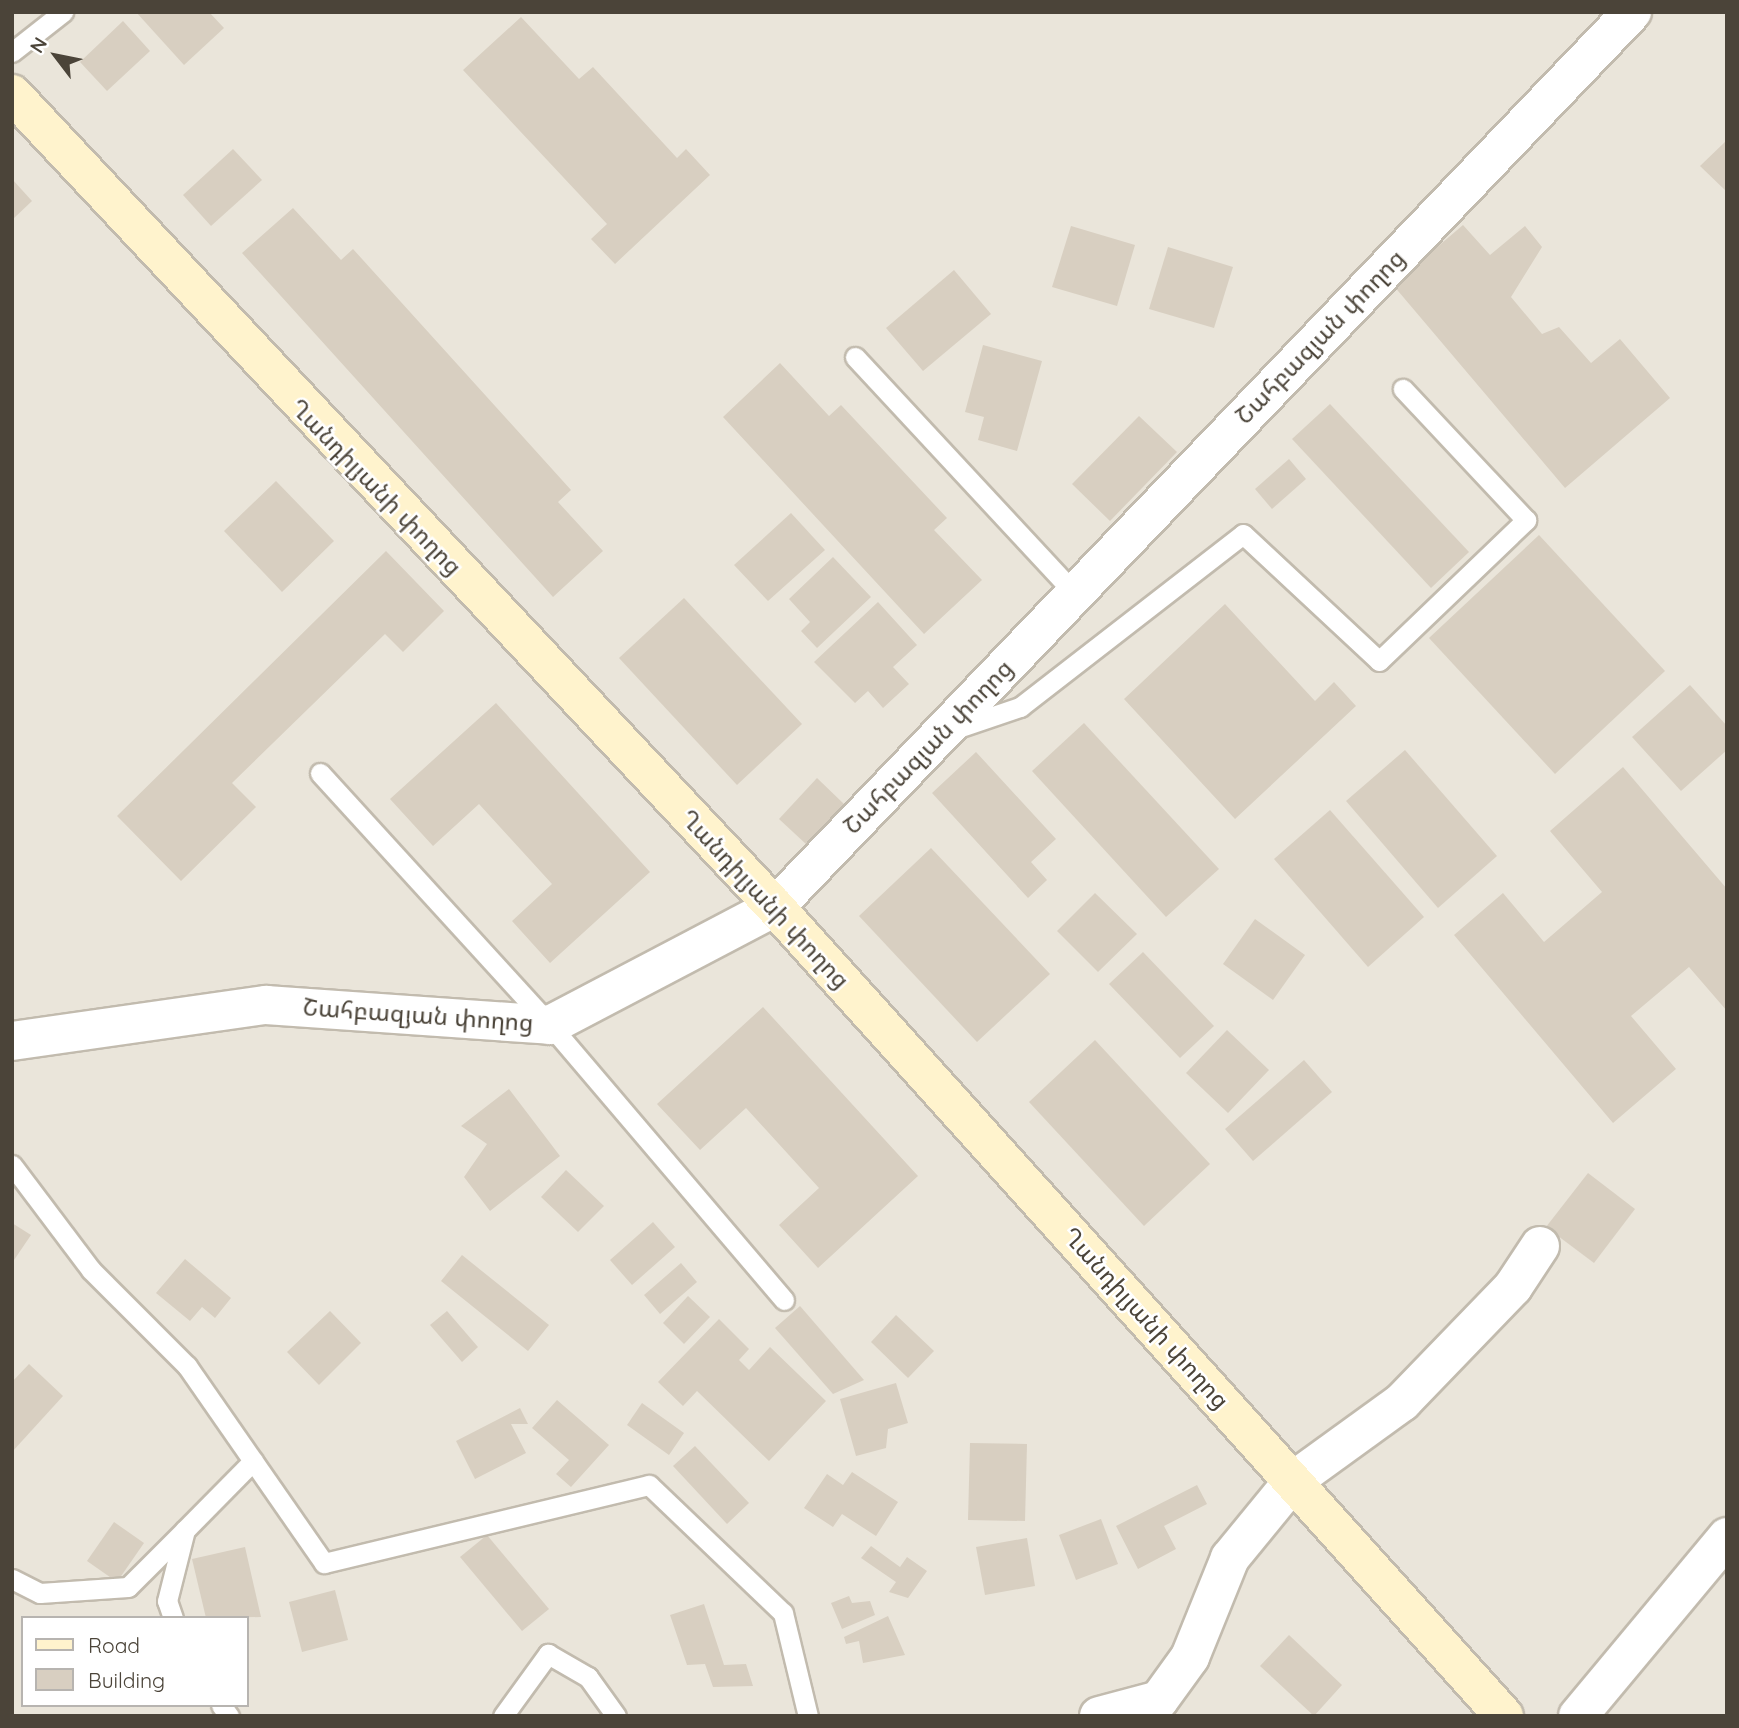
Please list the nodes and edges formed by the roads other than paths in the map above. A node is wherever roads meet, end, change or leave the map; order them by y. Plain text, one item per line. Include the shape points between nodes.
1 (63, 12) edge
2 (1632, 12) edge
3 (12, 52) edge
4 (12, 94) edge
5 (855, 357) dead end
6 (1403, 390) dead end
7 (1075, 594) junction
8 (941, 733) junction
9 (320, 773) dead end
10 (775, 907) junction
11 (550, 1026) junction
12 (12, 1041) edge
13 (12, 1165) edge
14 (1540, 1246) dead end
15 (783, 1300) dead end
16 (253, 1461) junction
17 (1293, 1481) junction
18 (185, 1530) junction
19 (1727, 1537) edge
20 (12, 1578) edge
21 (172, 1616) edge
22 (503, 1716) edge
23 (616, 1716) edge
24 (808, 1716) edge
25 (1099, 1716) edge
26 (1504, 1716) edge
27 (1578, 1716) edge

1 - 3 lane
2 - 7 street, Շահբազյան փողոց
4 - 10 main road, Ղանդիլյանի փողոց
5 - 7 lane
6 - 8 lane via 1526,520 1379,661 1243,534 1020,707
7 - 8 street, Շահբազյան փողոց
8 - 10 street, Շահբազյան փողոց
9 - 11 lane
10 - 11 street, Շահբազյան փողոց
10 - 17 main road, Ղանդիլյանի փողոց
11 - 12 street, Շահբազյան փողոց via 455,1014 266,1005
11 - 15 lane
13 - 16 lane via 92,1270 187,1366
14 - 17 street via 1513,1287 1402,1402
16 - 18 lane
16 - 24 lane via 324,1563 649,1485 783,1613
17 - 25 street via 1230,1558 1190,1657 1159,1700
17 - 26 main road, Ղանդիլյանի փողոց
18 - 20 lane via 128,1587 40,1593
18 - 21 lane via 167,1601
19 - 27 street
22 - 23 lane via 548,1654 588,1677

